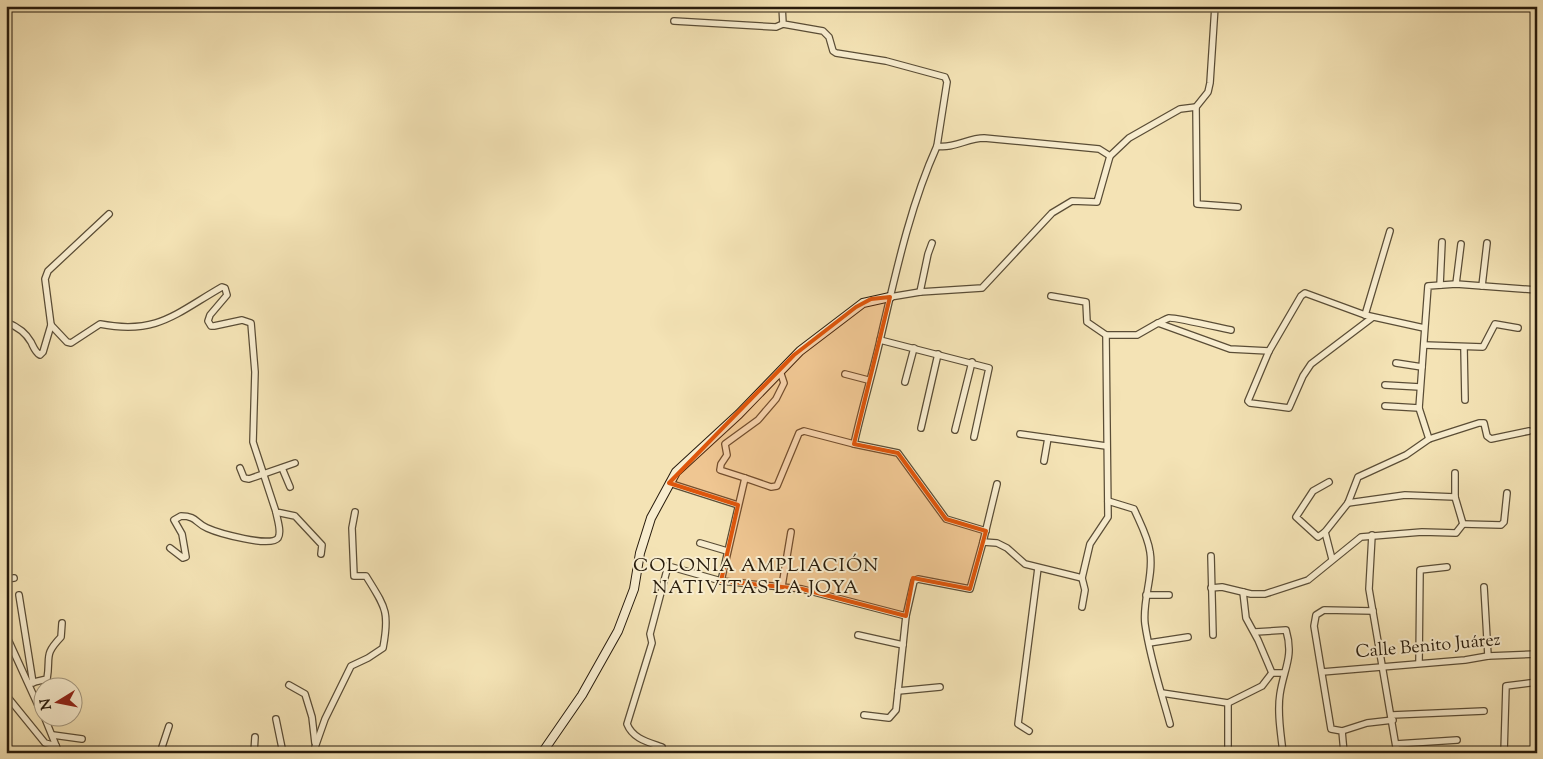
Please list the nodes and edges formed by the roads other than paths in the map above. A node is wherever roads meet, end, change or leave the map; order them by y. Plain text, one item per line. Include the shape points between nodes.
1 (782, 6) edge
2 (1215, 6) edge
3 (674, 20) dead end
4 (783, 24) junction
5 (1196, 107) junction
6 (937, 146) junction
7 (1110, 156) junction
8 (1238, 207) dead end
9 (109, 214) dead end
10 (1390, 231) dead end
11 (1442, 242) dead end
12 (932, 243) dead end
13 (1487, 243) dead end
14 (1461, 244) dead end
15 (1456, 284) junction
16 (1440, 285) junction
17 (1482, 286) junction
18 (1537, 290) edge
19 (920, 292) junction
20 (1051, 296) dead end
21 (890, 297) junction
22 (1365, 315) junction
23 (1373, 317) junction
24 (6, 322) edge
25 (51, 324) junction
26 (1158, 324) junction
27 (1424, 328) junction
28 (1518, 328) dead end
29 (1231, 330) dead end
30 (1106, 335) junction
31 (880, 340) junction
32 (1424, 345) junction
33 (914, 348) junction
34 (1464, 348) junction
35 (1269, 351) junction
36 (938, 354) junction
37 (972, 362) junction
38 (1396, 364) dead end
39 (1422, 367) junction
40 (780, 372) junction
41 (845, 374) dead end
42 (868, 380) junction
43 (905, 382) dead end
44 (1386, 385) dead end
45 (1420, 387) junction
46 (1465, 400) dead end
47 (1384, 406) dead end
48 (1419, 408) junction
49 (921, 428) dead end
50 (955, 430) dead end
51 (1529, 431) dead end
52 (1020, 434) dead end
53 (974, 437) dead end
54 (1048, 438) junction
55 (1429, 439) junction
56 (854, 444) junction
57 (1106, 446) junction
58 (1044, 461) dead end
59 (295, 462) dead end
60 (240, 468) dead end
61 (282, 468) junction
62 (1455, 473) dead end
63 (264, 474) junction
64 (745, 478) junction
65 (669, 482) junction
66 (1329, 482) dead end
67 (997, 484) dead end
68 (290, 487) dead end
69 (1507, 493) dead end
70 (1455, 497) junction
71 (1108, 500) junction
72 (1348, 503) junction
73 (738, 505) junction
74 (276, 512) junction
75 (355, 512) dead end
76 (1463, 524) junction
77 (791, 532) dead end
78 (986, 532) junction
79 (1325, 532) junction
80 (1372, 535) junction
81 (984, 542) junction
82 (700, 543) dead end
83 (170, 548) dead end
84 (727, 551) junction
85 (322, 554) dead end
86 (1211, 556) dead end
87 (1332, 559) junction
88 (1447, 567) dead end
89 (1038, 568) junction
90 (14, 578) dead end
91 (1082, 578) junction
92 (6, 579) edge
93 (721, 581) junction
94 (782, 586) junction
95 (1484, 587) dead end
96 (1211, 588) junction
97 (1244, 592) junction
98 (19, 595) dead end
99 (1146, 595) junction
100 (1169, 595) dead end
101 (1082, 607) dead end
102 (1373, 611) junction
103 (906, 616) junction
104 (62, 623) dead end
105 (1255, 632) junction
106 (6, 635) edge
107 (858, 635) dead end
108 (1213, 635) dead end
109 (1188, 637) dead end
110 (1149, 643) junction
111 (903, 646) junction
112 (1537, 654) edge
113 (1488, 656) junction
114 (1419, 663) junction
115 (1382, 667) junction
116 (1322, 672) junction
117 (1272, 673) junction
118 (1284, 673) junction
119 (1537, 682) edge
120 (31, 683) junction
121 (289, 685) dead end
122 (940, 687) dead end
123 (898, 690) junction
124 (1162, 693) junction
125 (6, 695) edge
126 (1228, 703) junction
127 (1484, 711) dead end
128 (864, 715) dead end
129 (1392, 718) junction
130 (276, 719) dead end
131 (1170, 724) dead end
132 (48, 726) edge
133 (169, 726) dead end
134 (1029, 731) dead end
135 (1342, 731) junction
136 (53, 735) junction
137 (255, 737) dead end
138 (82, 739) dead end
139 (1457, 740) dead end
140 (1396, 744) junction
141 (316, 745) junction
142 (56, 746) junction
143 (662, 747) dead end
144 (1228, 750) dead end
145 (59, 753) edge
146 (160, 753) edge
147 (254, 753) edge
148 (283, 753) edge
149 (314, 753) edge
150 (542, 753) edge
151 (1283, 753) edge
152 (1344, 753) edge
153 (1397, 753) edge
154 (1504, 753) edge

1 - 4 street
2 - 5 street via 1210,83 1208,92
3 - 4 street via 776,27
4 - 6 street via 823,31 829,36 836,53 886,61 945,77 947,82
5 - 7 street via 1180,109 1150,126 1129,138
5 - 8 street via 1196,204
6 - 7 street via 946,148 973,138 984,138 1099,149
6 - 21 street via 923,178
7 - 19 street via 1097,202 1072,201 1052,213 988,285 973,290
9 - 25 street via 48,271
10 - 22 street
11 - 16 street
12 - 19 street
13 - 17 street
14 - 15 street
15 - 16 street
15 - 17 street
16 - 27 street via 1428,286 1426,290
17 - 18 street
19 - 21 street
20 - 30 street via 1086,302 1087,322
21 - 31 street
21 - 40 street via 856,307 794,355
22 - 23 street
22 - 35 street via 1305,293
23 - 27 street
23 - 35 street via 1311,364 1289,408 1248,401
24 - 25 street via 16,326 40,355 44,352
25 - 63 street via 71,343 100,324 133,328 160,322 225,288 227,295 208,321 211,326 242,320 251,323 255,372 253,442
26 - 29 street via 1174,318
26 - 30 street via 1137,335
26 - 35 street via 1230,349
27 - 32 street
28 - 34 street via 1495,324 1483,347
30 - 57 street
31 - 33 street
31 - 42 street
32 - 34 street
32 - 39 street
33 - 36 street
33 - 43 street
34 - 46 street
36 - 37 street
36 - 49 street
37 - 50 street
37 - 53 street via 989,368
38 - 39 street
39 - 45 street
40 - 64 street via 784,383 768,410 725,444 727,455 720,470
40 - 65 street
41 - 42 street
42 - 56 street
44 - 45 street
45 - 48 street
47 - 48 street
48 - 55 street
51 - 55 street via 1491,439 1484,423
52 - 54 street
54 - 57 street
54 - 58 street
55 - 72 street via 1406,455 1358,477
56 - 64 street via 804,431 799,433 777,486
56 - 78 street via 898,453 946,519
57 - 71 street
59 - 61 street
60 - 63 street via 246,479
61 - 63 street
61 - 68 street
62 - 70 street
63 - 74 street
64 - 73 street
65 - 73 street
65 - 150 street via 651,518 634,588 618,631 582,695
66 - 79 street via 1313,491 1296,517 1315,536
67 - 78 street
69 - 76 street via 1501,525
70 - 72 street via 1405,495
70 - 76 street
71 - 91 street via 1106,523 1090,544
71 - 99 street via 1134,510 1148,540 1150,564
72 - 79 street
73 - 84 street
74 - 83 street via 279,533 272,542 208,529 195,518 181,516 174,520 182,534 186,557
74 - 85 street via 295,516 322,545
75 - 141 street via 352,528 354,576 366,576 384,606 388,623 383,648 351,666
76 - 80 street via 1456,533
77 - 94 street
78 - 81 street
79 - 87 street
80 - 87 street via 1361,537
80 - 102 street via 1369,589
81 - 89 street via 997,543 1015,553 1021,562
81 - 103 street via 970,589 918,579 914,581
82 - 84 street
84 - 93 street
86 - 96 street
87 - 97 street via 1308,580 1291,587 1265,594
88 - 114 street via 1420,570
89 - 91 street
89 - 134 street via 1018,724
90 - 92 street
91 - 101 street via 1085,590
93 - 94 street
93 - 143 street via 671,566 667,569 650,634 652,643 626,724 637,737
94 - 103 street
95 - 113 street
96 - 97 street
96 - 108 street
97 - 105 street via 1246,618
98 - 120 street
99 - 100 street
99 - 110 street via 1145,623
102 - 115 street
102 - 116 street via 1319,611 1314,626
103 - 111 street
104 - 120 street via 61,637 48,655 47,679
105 - 117 street
105 - 118 street via 1286,630 1291,645 1290,662
106 - 120 street
107 - 111 street
109 - 110 street
110 - 124 street via 1156,680
111 - 123 street
112 - 113 street, Calle Benito Juárez
113 - 114 street, Calle Benito Juárez
114 - 115 street, Calle Benito Juárez
115 - 116 street, Calle Benito Juárez
115 - 129 street
116 - 135 street via 1331,730
117 - 118 street
117 - 126 street via 1262,686
118 - 151 street via 1280,696
119 - 154 street via 1506,686
121 - 141 street via 305,694
122 - 123 street
123 - 128 street via 896,710 889,718
124 - 126 street
124 - 131 street
125 - 142 street via 45,743
126 - 144 street
127 - 129 street
129 - 135 street
129 - 140 street
130 - 148 street
132 - 136 street
133 - 146 street
135 - 152 street
136 - 138 street
136 - 142 street
137 - 147 street
139 - 140 street
140 - 153 street
141 - 149 street
142 - 145 street

